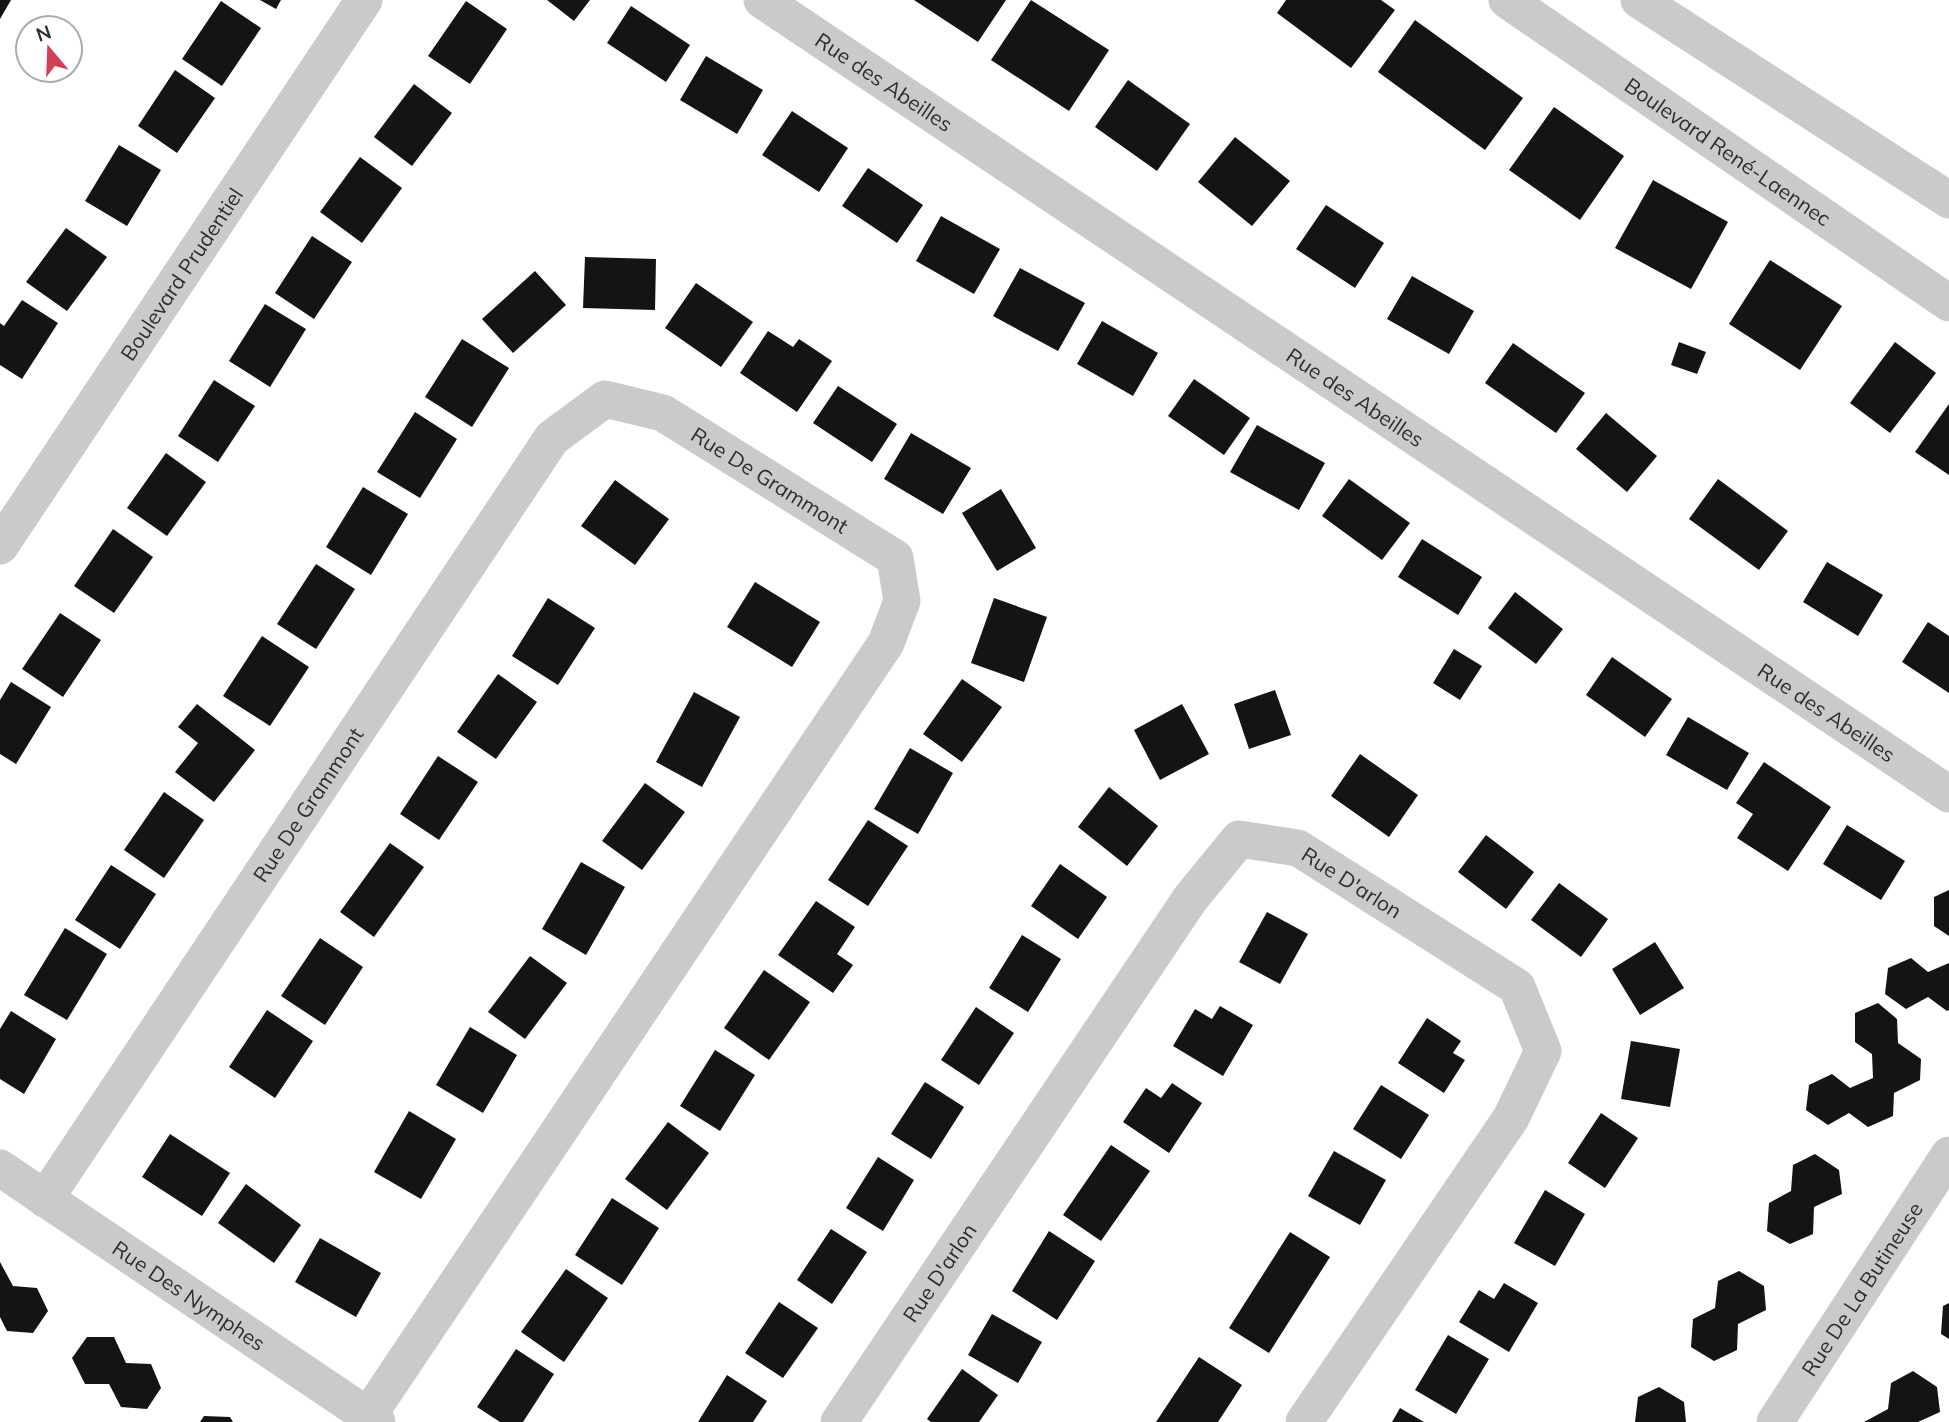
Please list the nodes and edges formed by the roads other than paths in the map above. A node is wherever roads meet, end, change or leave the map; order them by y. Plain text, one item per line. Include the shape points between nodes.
1 (364, 0) edge
2 (762, 0) edge
3 (1507, 0) edge
4 (1639, 0) edge
5 (1949, 200) edge
6 (1949, 303) edge
7 (0, 547) edge
8 (1949, 794) edge
9 (1949, 1154) edge
10 (0, 1168) edge
11 (45, 1199) junction
12 (372, 1419) edge
13 (839, 1422) edge
14 (1304, 1422) edge
15 (1775, 1422) edge

1 - 7 street, Boulevard Prudentiel
2 - 8 street, Rue des Abeilles
3 - 6 street, Boulevard René-Laennec
4 - 5 street
9 - 15 street, Rue De La Butineuse
10 - 11 street, Rue Des Nymphes
11 - 12 street, Rue Des Nymphes
11 - 12 street, Rue De Grammont via 552,438 605,399 663,413 895,558 902,601 886,643
13 - 14 street, Rue D'arlon via 1190,899 1239,839 1298,848 1517,987 1543,1051 1511,1118

